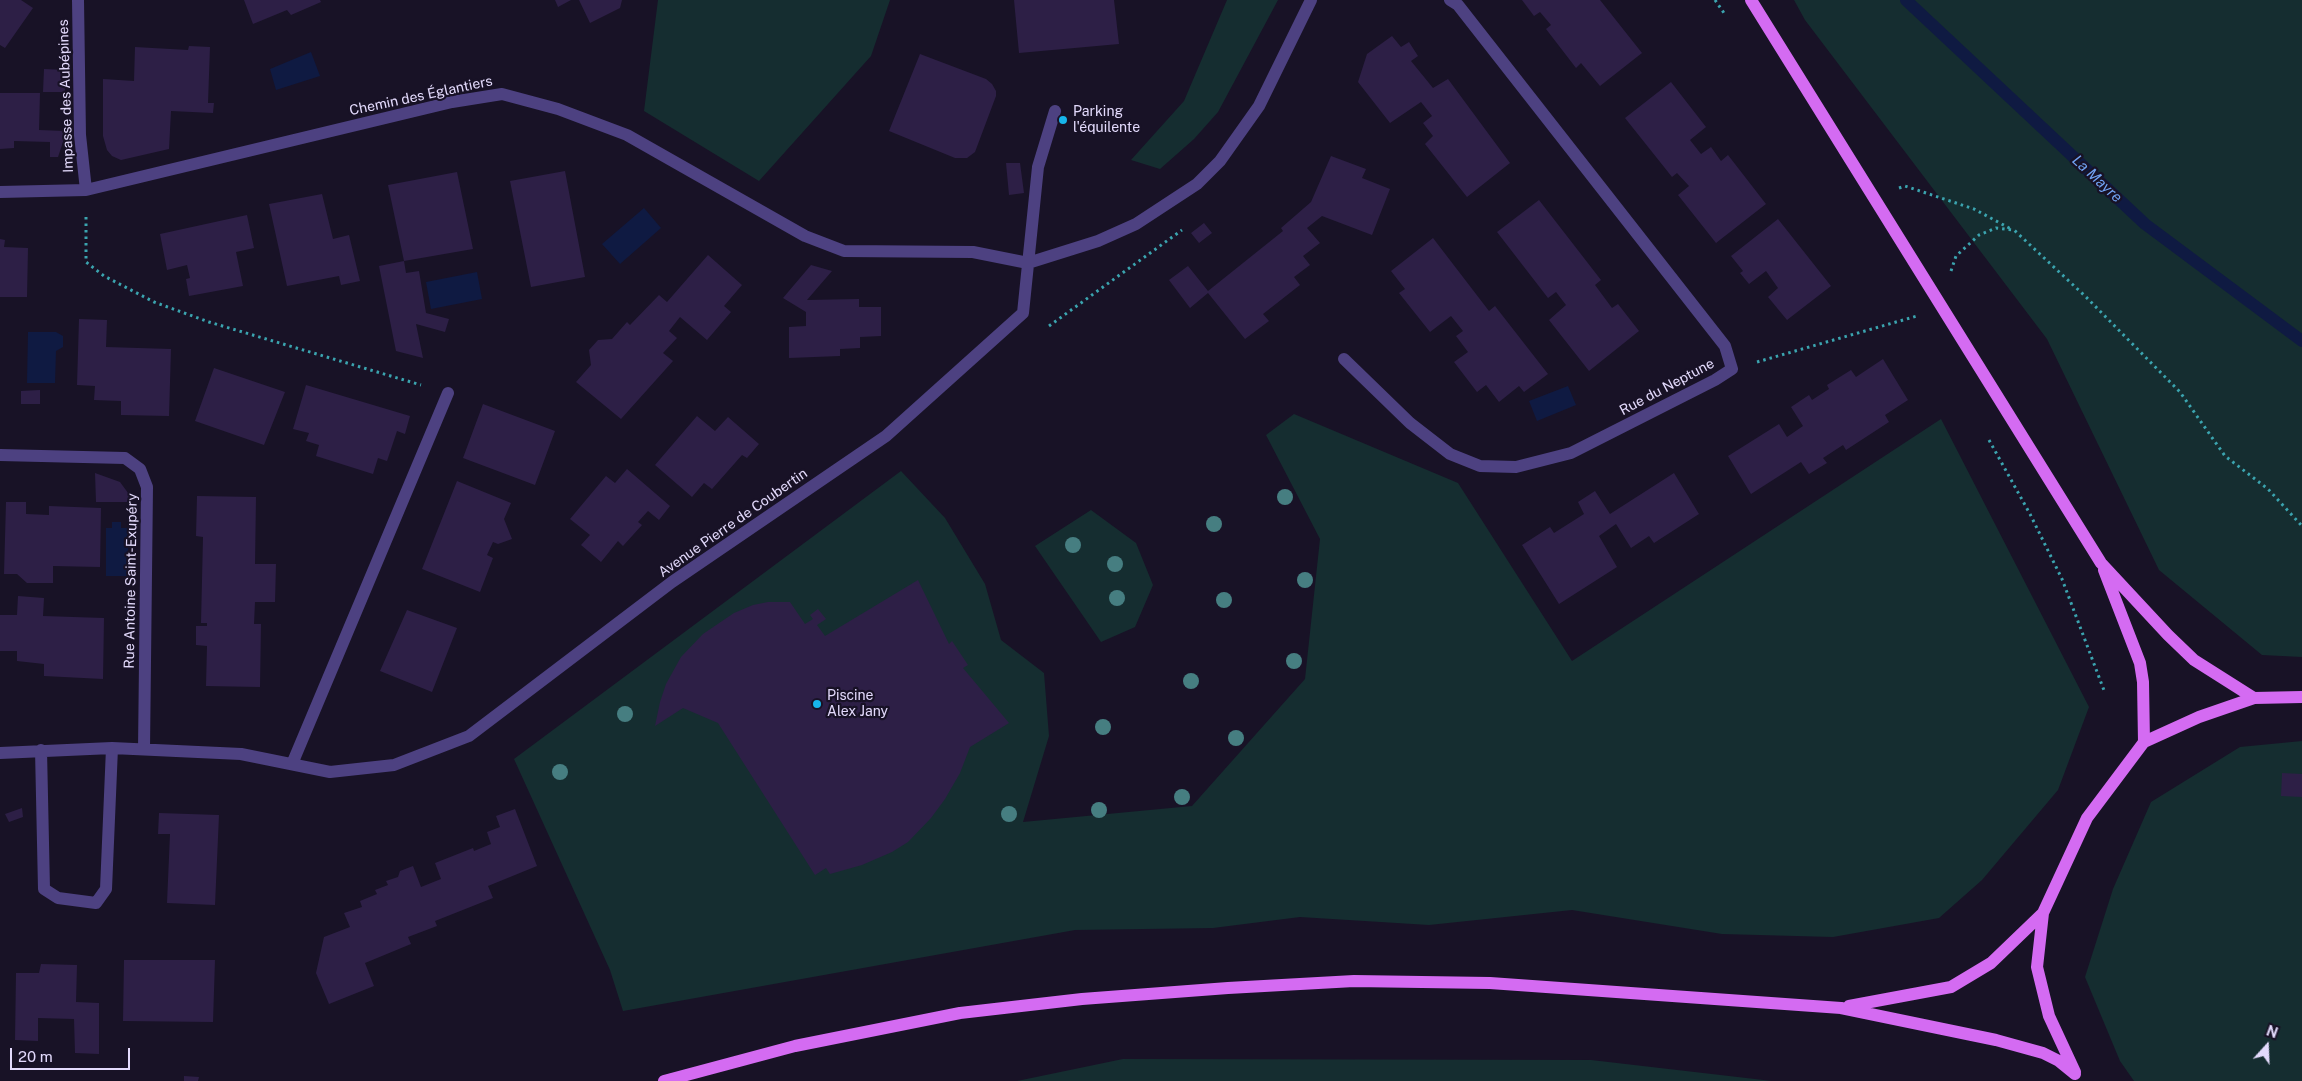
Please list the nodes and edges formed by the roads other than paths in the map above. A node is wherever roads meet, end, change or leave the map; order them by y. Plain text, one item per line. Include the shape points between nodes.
1 (78, 0) edge
2 (1310, 0) edge
3 (1450, 0) edge
4 (1751, 0) edge
5 (1055, 111) dead end
6 (86, 190) junction
7 (0, 192) edge
8 (1028, 263) junction
9 (1344, 360) dead end
10 (448, 393) road end
11 (0, 455) edge
12 (2101, 563) junction
13 (2296, 697) edge
14 (2254, 698) junction
15 (2144, 742) junction
16 (112, 748) junction
17 (144, 749) junction
18 (41, 750) junction
19 (0, 753) edge
20 (292, 764) junction
21 (2043, 913) junction
22 (1841, 1008) junction
23 (2078, 1077) edge
24 (664, 1081) edge

1 - 6 street, Impasse des Aubépines via 80,135
2 - 8 street via 1259,106 1220,161 1197,184 1136,224 1098,241
3 - 9 street, Rue du Neptune via 1458,5 1725,346 1732,369 1571,453 1516,467 1480,466 1450,454 1410,423
4 - 12 main road
5 - 8 street, Avenue Pierre de Coubertin via 1038,167
6 - 7 street, Chemin des Églantiers
6 - 8 street, Chemin des Églantiers via 452,102 502,94 558,109 627,136 805,236 844,251 973,252
8 - 20 street, Avenue Pierre de Coubertin via 1023,313 886,436 672,582 469,736 394,765 330,772
10 - 20 street
11 - 17 street, Rue Antoine Saint-Exupéry via 125,458 140,469 147,487
12 - 14 main road via 2194,660
12 - 15 main road via 2140,664 2144,682
13 - 14 main road
14 - 15 main road via 2199,717
15 - 21 main road via 2087,818
16 - 17 street, Avenue Pierre de Coubertin
16 - 18 street, Avenue Pierre de Coubertin
16 - 18 street via 106,889 96,903 58,898 44,889
17 - 20 street, Avenue Pierre de Coubertin via 241,754
18 - 19 street, Avenue Pierre de Coubertin
21 - 22 main road via 1991,963 1951,986
21 - 23 main road via 2037,967 2050,1016
22 - 23 main road via 2043,1053
22 - 24 main road via 1490,983 1354,981 1228,988 1082,999 960,1013 795,1046

